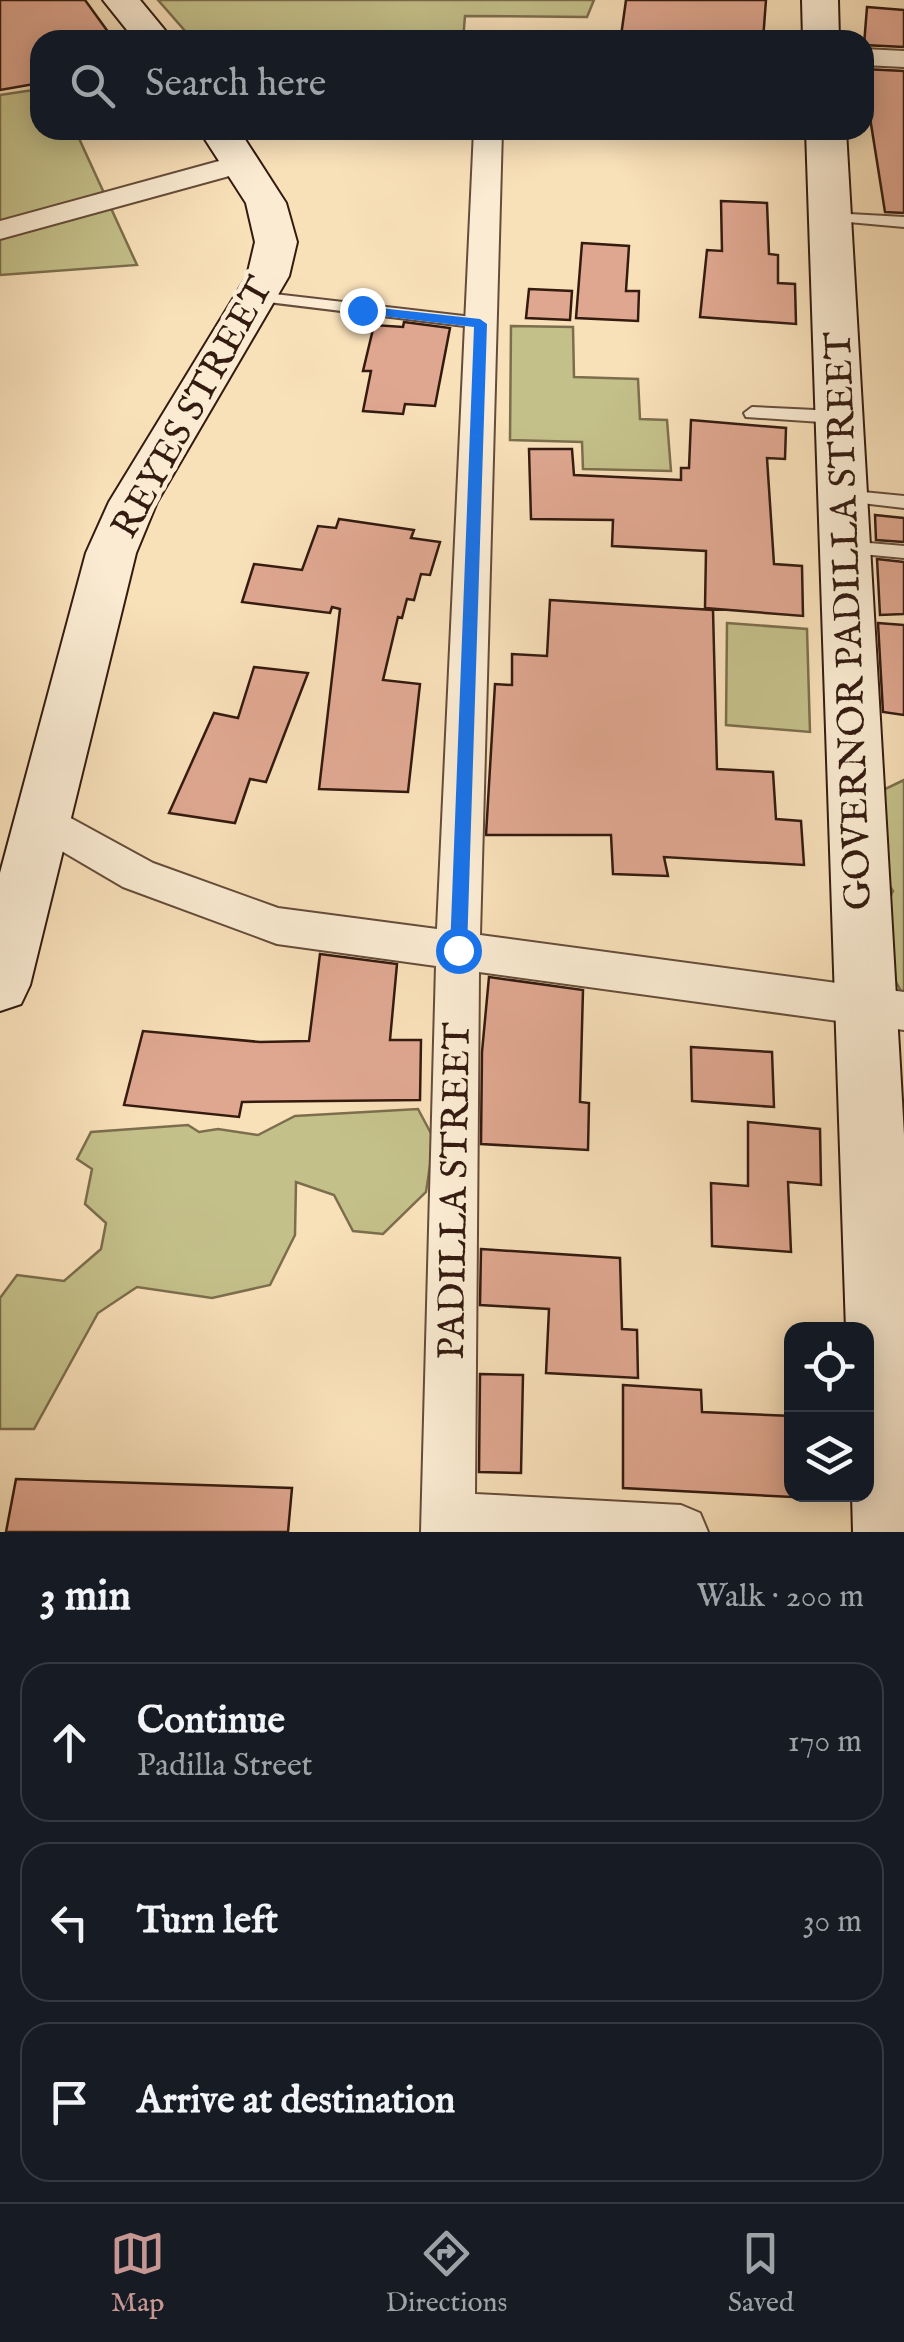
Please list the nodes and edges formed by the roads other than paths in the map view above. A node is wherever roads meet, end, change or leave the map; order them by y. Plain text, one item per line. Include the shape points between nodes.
1 (121, 0) edge
2 (820, 0) edge
3 (146, 30) edge
4 (822, 30) edge
5 (874, 58) edge
6 (904, 59) edge
7 (488, 140) edge
8 (827, 140) edge
9 (230, 147) edge
10 (831, 217) junction
11 (904, 222) edge
12 (0, 230) edge
13 (256, 297) junction
14 (480, 324) junction
15 (752, 412) dead end
16 (836, 418) junction
17 (904, 502) edge
18 (842, 521) junction
19 (904, 552) edge
20 (45, 821) junction
21 (458, 950) junction
22 (0, 986) edge
23 (884, 1009) edge
24 (893, 1501) edge
25 (448, 1526) edge
26 (681, 1532) edge

1 - 3 main road
2 - 4 main road
5 - 6 street
7 - 14 street, PADILLA STREET
8 - 10 main road, GOVERNOR PADILLA STREET
9 - 12 street
9 - 13 main road, REYES STREET via 266,203 276,242
10 - 11 lane
10 - 16 main road, GOVERNOR PADILLA STREET
13 - 14 lane
13 - 20 main road, REYES STREET via 132,502 111,553
14 - 21 street, PADILLA STREET
15 - 16 lane
16 - 18 main road, GOVERNOR PADILLA STREET
17 - 18 lane
18 - 19 lane
18 - 23 main road, GOVERNOR PADILLA STREET
20 - 21 street via 138,874 276,926
20 - 22 main road, REYES STREET
21 - 23 street
21 - 25 street, PADILLA STREET
23 - 24 main road, GOVERNOR PADILLA STREET
25 - 26 street

